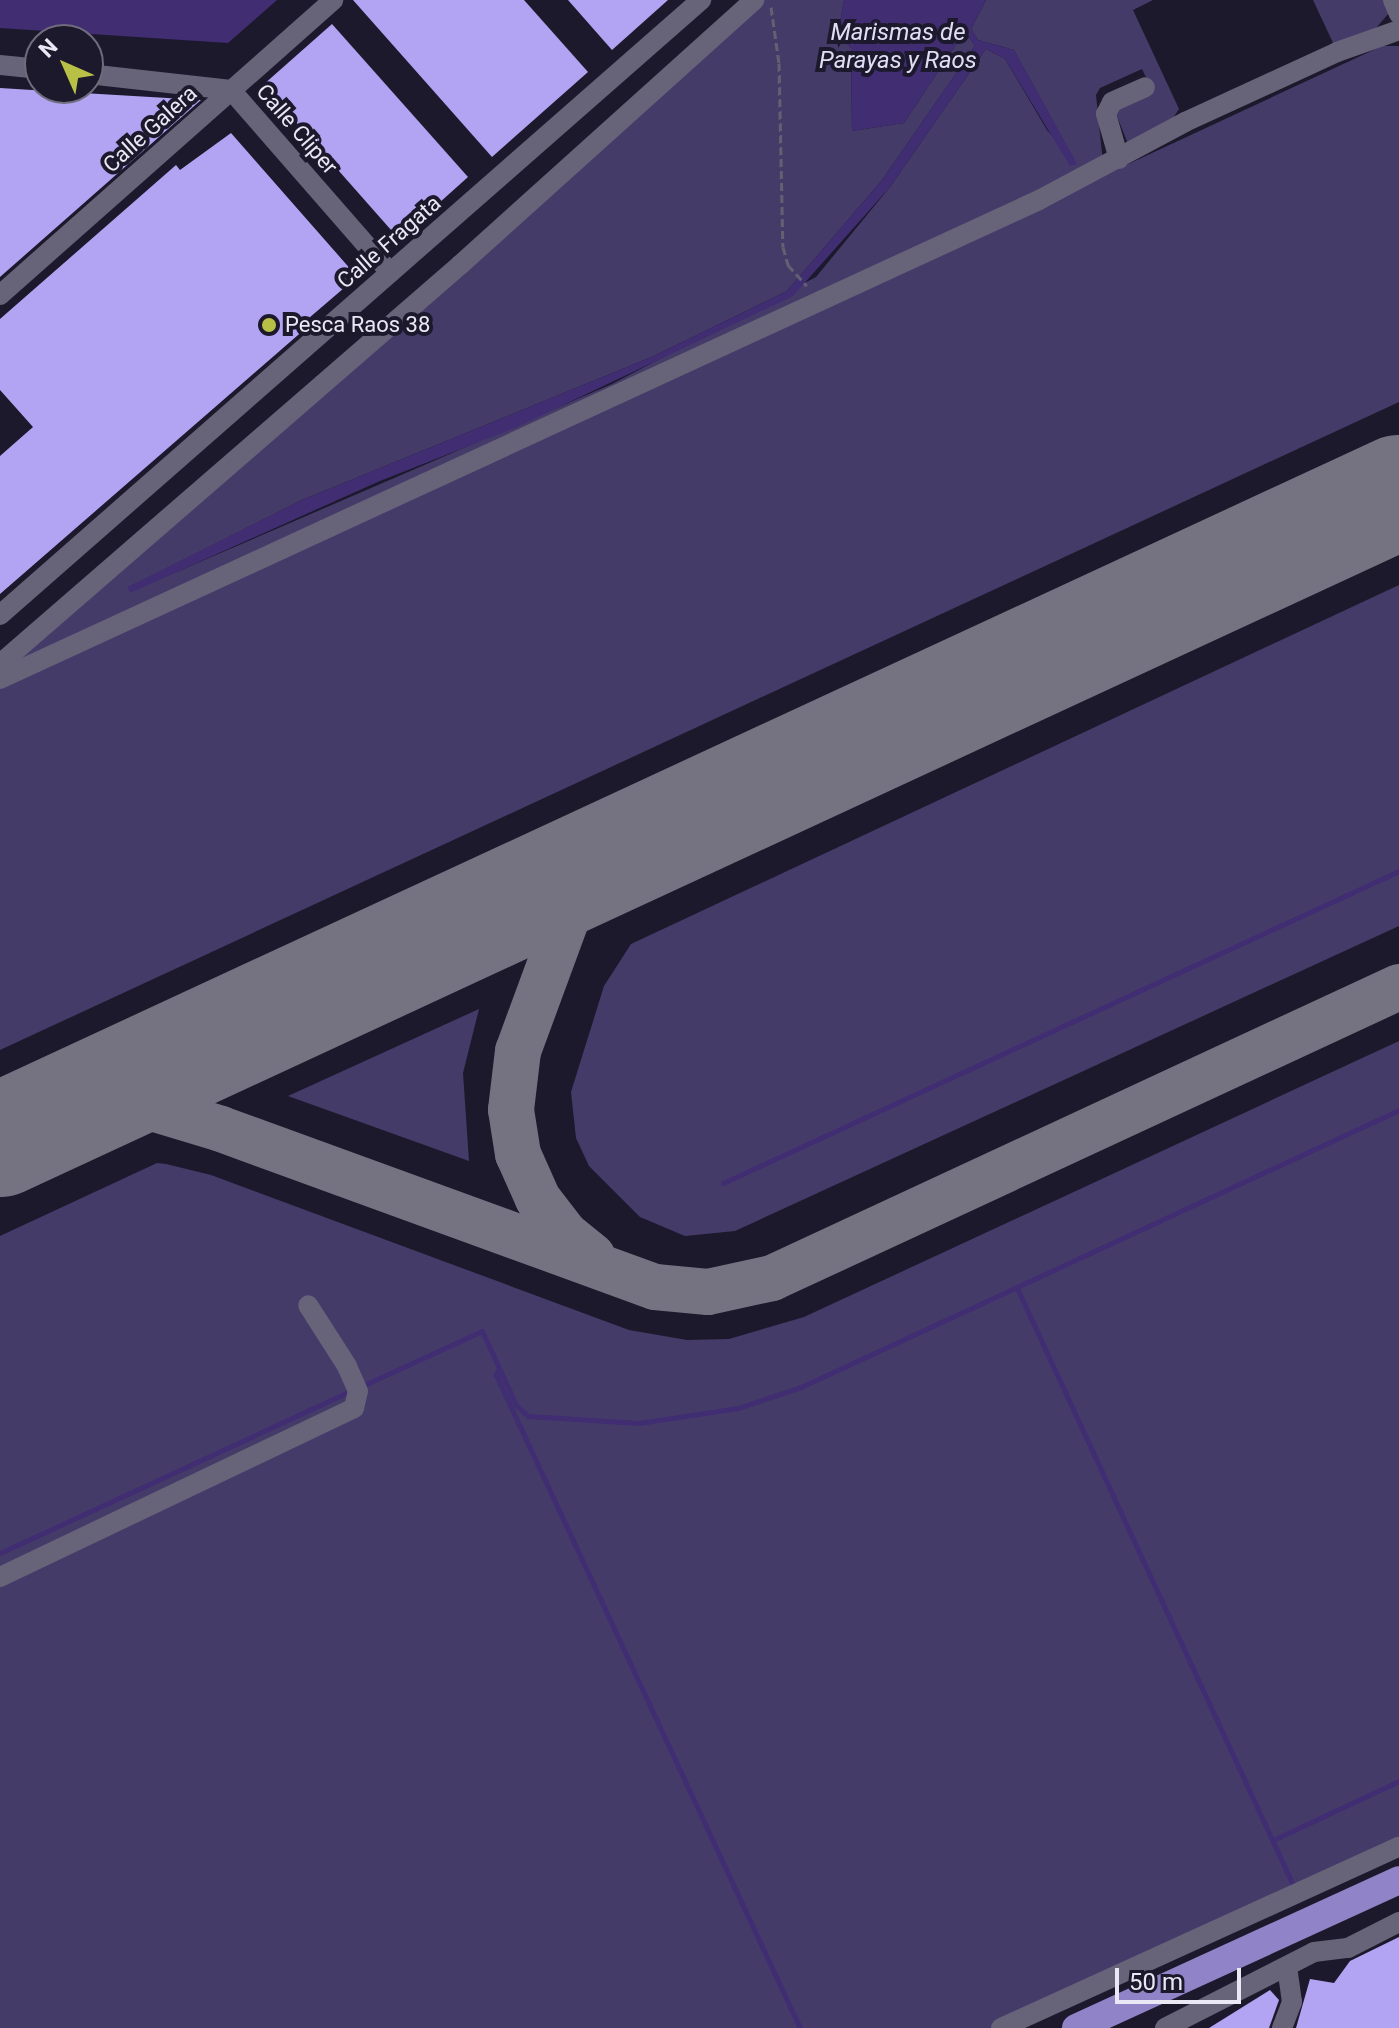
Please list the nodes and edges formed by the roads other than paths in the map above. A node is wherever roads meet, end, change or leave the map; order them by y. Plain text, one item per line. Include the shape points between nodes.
1 (333, 0) edge
2 (701, 0) edge
3 (754, 0) edge
4 (1393, 0) edge
5 (1399, 14) edge
6 (1399, 30) edge
7 (0, 65) edge
8 (24, 67) edge
9 (104, 76) edge
10 (1145, 87) dead end
11 (231, 90) junction
12 (1119, 159) junction
13 (390, 272) junction
14 (0, 295) edge
15 (0, 615) edge
16 (0, 664) edge
17 (0, 679) edge
18 (308, 1305) dead end
19 (0, 1577) edge
20 (1399, 1847) edge
21 (1399, 1880) edge
22 (1399, 1922) edge
23 (1287, 1967) junction
24 (1001, 2028) edge
25 (1076, 2028) edge
26 (1165, 2028) edge
27 (1282, 2028) edge

1 - 11 street, Calle Galera
2 - 13 street, Calle Fragata
3 - 16 street via 460,265
4 - 5 street
6 - 12 street via 1254,90
7 - 8 street
9 - 11 street, Calle Cliper
10 - 12 street via 1112,102 1106,114
11 - 13 street, Calle Cliper
11 - 14 street, Calle Galera
12 - 17 street
13 - 15 street, Calle Fragata
18 - 19 street via 347,1366 358,1391 354,1408
20 - 24 street
21 - 25 highway
22 - 23 street via 1348,1948 1325,1948
23 - 26 street
23 - 27 street via 1292,2002

